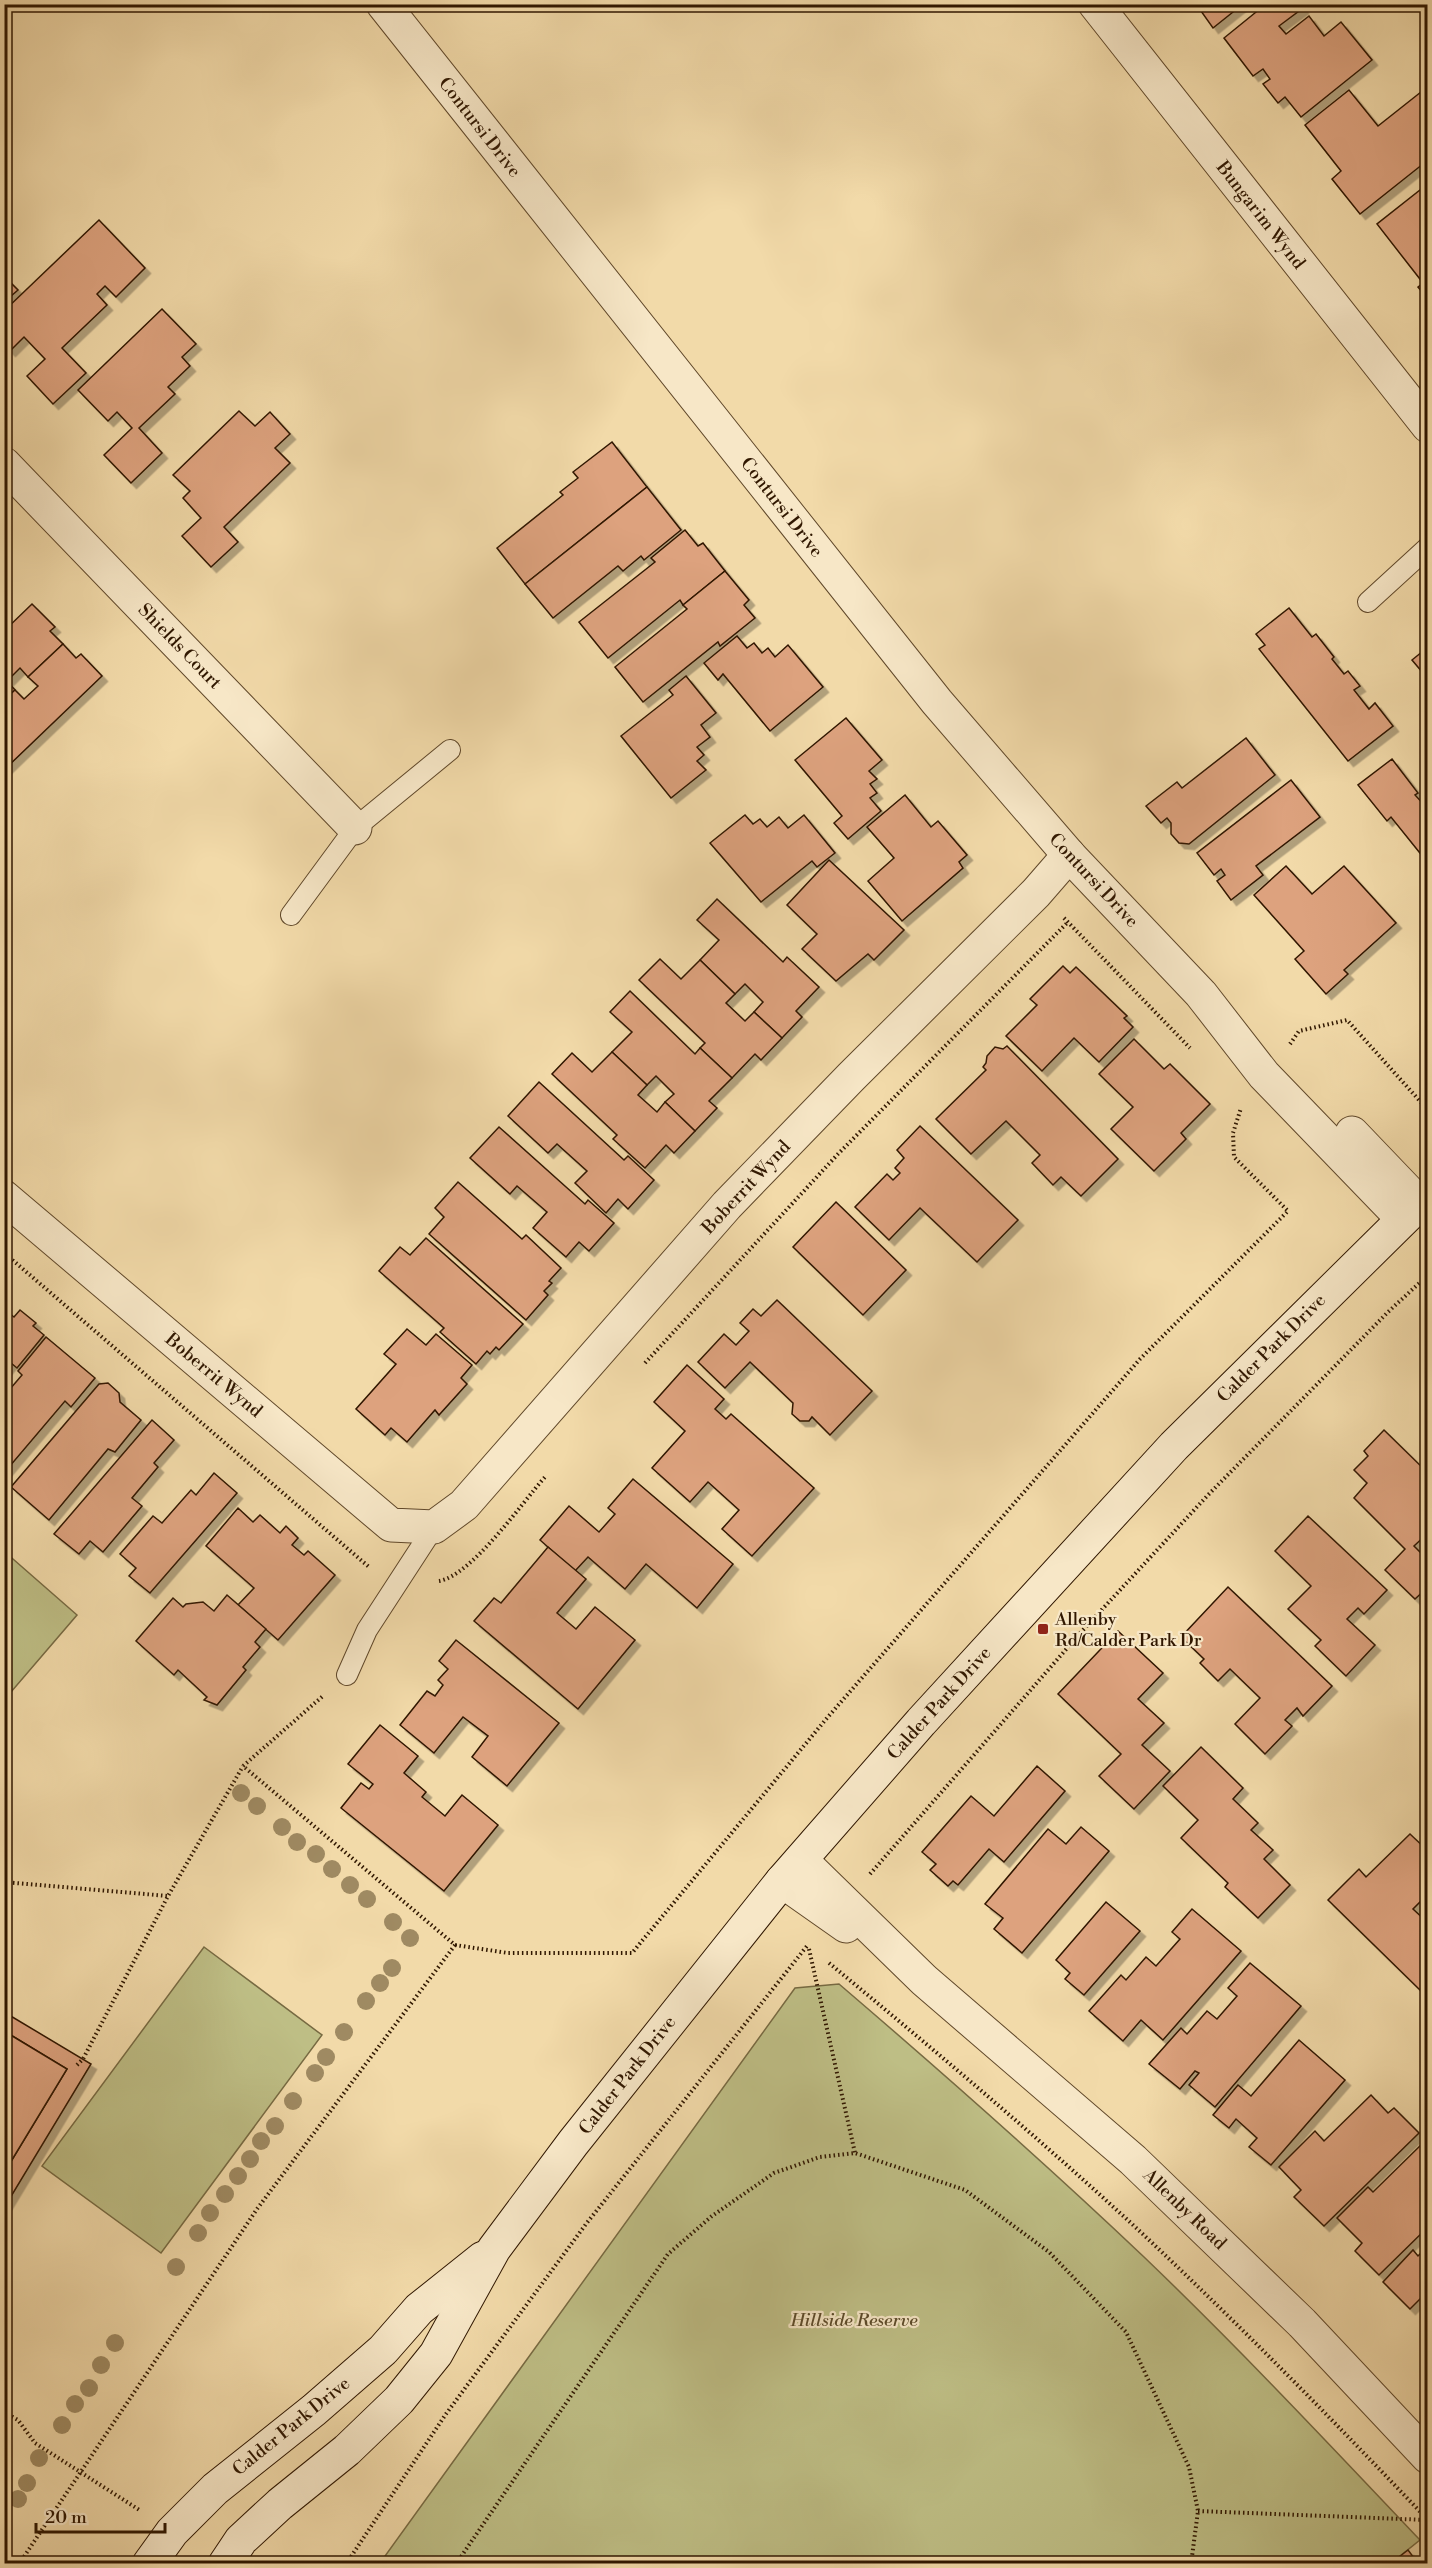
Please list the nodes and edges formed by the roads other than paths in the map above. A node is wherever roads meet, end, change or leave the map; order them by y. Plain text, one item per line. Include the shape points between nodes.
1 (382, 4) edge
2 (1095, 4) edge
3 (1428, 426) edge
4 (4, 464) edge
5 (1428, 547) edge
6 (1368, 602) dead end
7 (450, 750) dead end
8 (355, 828) junction
9 (1069, 855) junction
10 (291, 915) dead end
11 (1201, 994) junction
12 (4, 1197) edge
13 (1416, 1206) edge
14 (434, 1527) junction
15 (347, 1675) road end
16 (791, 1870) junction
17 (494, 2249) junction
18 (1428, 2457) edge
19 (149, 2564) edge
20 (225, 2564) edge

1 - 9 street, Contursi Drive via 937,702
2 - 3 street, Bungarim Wynd
4 - 8 street, Shields Court
5 - 6 lane
7 - 8 lane
8 - 10 lane
9 - 11 street, Contursi Drive
9 - 14 street, Boberrit Wynd via 727,1205 464,1505
11 - 13 street, Contursi Drive via 1278,1059
11 - 13 street, Contursi Drive via 1264,1075
12 - 14 street, Boberrit Wynd via 391,1525
13 - 16 street, Calder Park Drive via 1174,1446
14 - 15 lane, Boberrit Wynd via 367,1630
16 - 17 street, Calder Park Drive via 580,2134
16 - 18 street, Allenby Road via 1133,2160 1302,2323
17 - 19 street, Calder Park Drive via 419,2309 383,2350 314,2410 215,2489 172,2532
17 - 20 street, Calder Park Drive via 436,2354 399,2400 280,2504 242,2540

